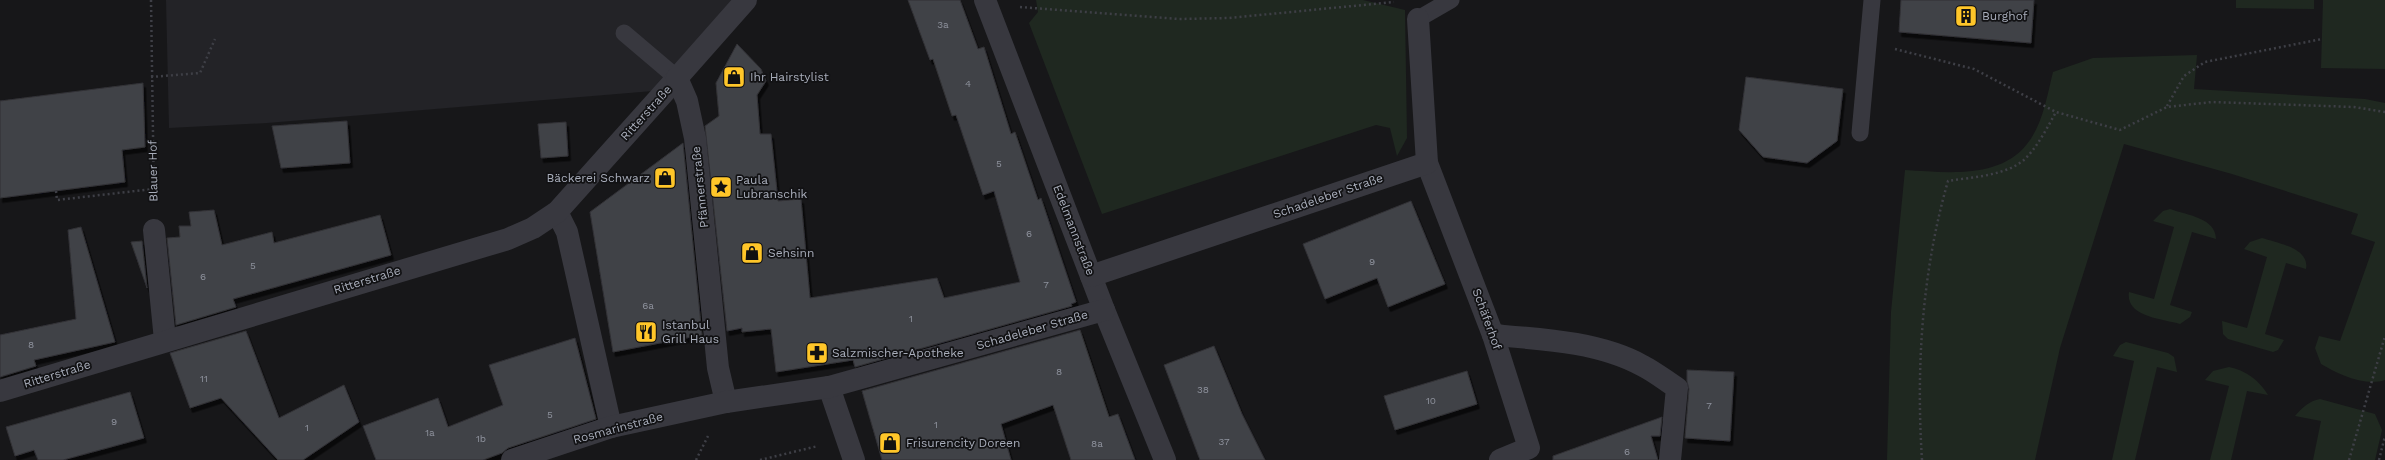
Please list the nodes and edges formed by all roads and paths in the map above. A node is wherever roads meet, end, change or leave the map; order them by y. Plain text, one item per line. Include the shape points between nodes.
1 (151, 0) edge
2 (746, 0) edge
3 (1451, 0) edge
4 (1872, 0) edge
5 (986, 2) edge
6 (1418, 19) junction
7 (624, 33) dead end
8 (215, 38) dead end
9 (2322, 38) dead end
10 (1868, 43) junction
11 (151, 77) junction
12 (677, 78) junction
13 (2167, 107) junction
14 (2056, 112) junction
15 (2385, 112) edge
16 (1860, 133) dead end
17 (1427, 162) junction
18 (153, 189) junction
19 (56, 191) dead end
20 (557, 212) junction
21 (154, 230) joint
22 (1091, 276) junction
23 (1104, 310) junction
24 (1493, 335) junction
25 (2385, 336) edge
26 (165, 340) junction
27 (829, 387) junction
28 (0, 391) edge
29 (726, 402) junction
30 (611, 427) junction
31 (2385, 436) edge
32 (847, 439) junction
33 (512, 460) edge
34 (760, 460) edge
35 (854, 460) edge
36 (1165, 460) edge
37 (1500, 460) edge
38 (1670, 460) edge
39 (1922, 460) edge
40 (2349, 460) edge
41 (2380, 460) edge

1 - 11 path, Blauer Hof
2 - 12 street
3 - 6 lane
4 - 10 lane
5 - 6 path via 1179,19 1229,18 1400,1
5 - 22 street, Edelmannstraße
6 - 17 street
7 - 12 lane
8 - 11 path via 200,73
9 - 13 path via 2205,62 2184,76
10 - 14 path via 1974,69
10 - 16 lane
11 - 18 path, Blauer Hof
12 - 20 street, Ritterstraße
12 - 29 street, Pfännerstraße via 687,100 696,138 718,368
13 - 14 path via 2120,130
13 - 15 path via 2212,102 2354,108
14 - 39 path via 2044,134 2024,159 2000,171 1948,181 1937,219 1924,305 1920,428
17 - 22 street, Schadeleber Straße
17 - 24 street, Schäferhof
18 - 19 path via 57,200
18 - 21 path, Blauer Hof
20 - 26 street, Ritterstraße via 533,228 508,239
20 - 30 street via 567,232
21 - 26 street
22 - 23 street, Edelmannstraße
23 - 27 street, Schadeleber Straße
23 - 36 street, Edelmannstraße
24 - 37 street, Schäferhof via 1529,448
24 - 38 street via 1563,340 1601,350 1642,365 1677,388
25 - 40 path
26 - 28 street, Ritterstraße
27 - 29 street, Schadeleber Straße
27 - 32 street
29 - 30 street, Rosmarinstraße
30 - 33 street, Rosmarinstraße
31 - 41 path
32 - 34 path
32 - 35 street

